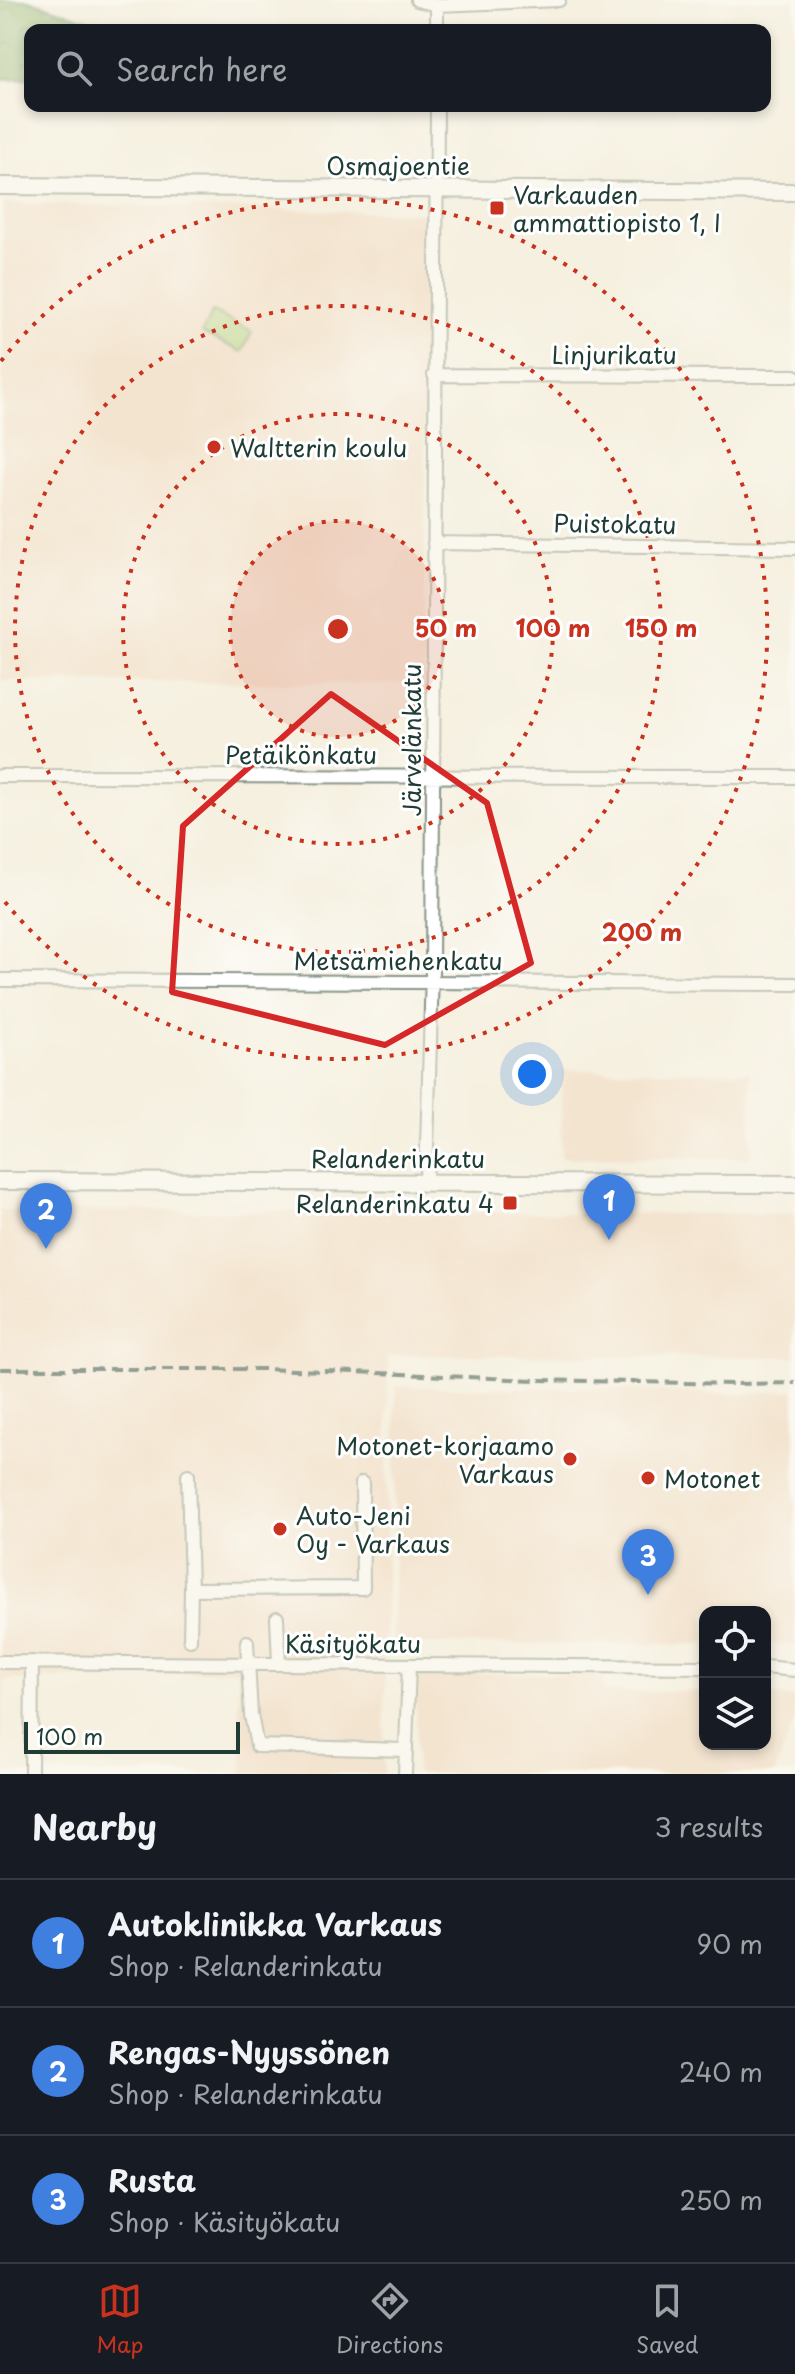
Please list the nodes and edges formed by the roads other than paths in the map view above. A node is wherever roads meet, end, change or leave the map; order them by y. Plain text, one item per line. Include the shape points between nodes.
1 (417, 0) edge
2 (559, 0) edge
3 (437, 5) junction
4 (437, 24) edge
5 (437, 112) edge
6 (0, 186) edge
7 (436, 190) junction
8 (795, 192) edge
9 (434, 375) junction
10 (795, 376) edge
11 (434, 543) junction
12 (795, 548) edge
13 (0, 776) edge
14 (433, 776) junction
15 (795, 777) edge
16 (0, 980) edge
17 (432, 982) junction
18 (795, 984) edge
19 (0, 1181) edge
20 (426, 1182) junction
21 (795, 1184) edge
22 (188, 1475) dead end
23 (362, 1483) dead end
24 (191, 1589) junction
25 (277, 1618) dead end
26 (190, 1640) dead end
27 (247, 1642) dead end
28 (0, 1662) edge
29 (32, 1662) junction
30 (250, 1664) junction
31 (279, 1664) junction
32 (409, 1665) junction
33 (699, 1667) edge
34 (771, 1668) edge
35 (795, 1670) edge
36 (406, 1750) junction
37 (31, 1774) edge
38 (405, 1774) edge

1 - 3 street
2 - 3 street
3 - 4 street
5 - 7 street, Järvelänkatu
6 - 7 street, Osmajoentie
7 - 8 street, Osmajoentie
7 - 9 street, Järvelänkatu
9 - 10 street, Linjurikatu
9 - 11 street, Järvelänkatu
11 - 12 street, Puistokatu
11 - 14 street, Järvelänkatu
13 - 14 street, Petäikönkatu
14 - 15 street, Petäikönkatu
14 - 17 street, Järvelänkatu
16 - 17 street, Metsämiehenkatu
17 - 18 street, Metsämiehenkatu
17 - 20 street, Järvelänkatu
19 - 20 street, Relanderinkatu
20 - 21 street, Relanderinkatu
22 - 24 street
23 - 24 street via 363,1588
24 - 26 street
25 - 31 street
27 - 30 street
28 - 29 street, Käsityökatu
29 - 30 street, Käsityökatu
29 - 37 street
30 - 31 street, Käsityökatu
30 - 36 street via 257,1746
31 - 32 street, Käsityökatu
32 - 33 street, Käsityökatu
32 - 36 street
34 - 35 street
36 - 38 street

